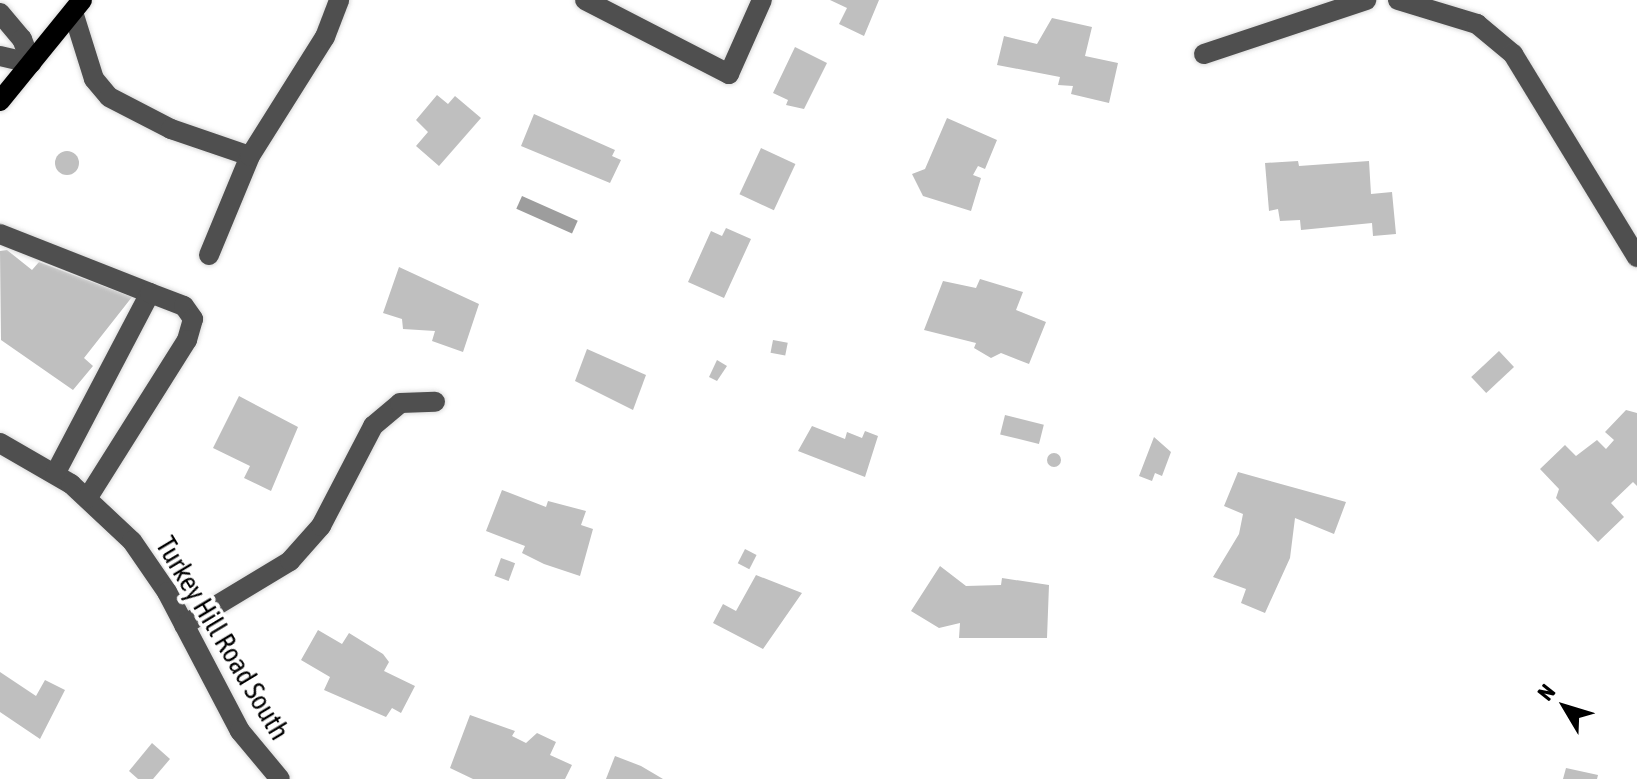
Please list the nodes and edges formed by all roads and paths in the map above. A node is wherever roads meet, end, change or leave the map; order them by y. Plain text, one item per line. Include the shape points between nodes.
1 (339, 0) edge
2 (585, 0) edge
3 (762, 0) edge
4 (1366, 0) edge
5 (1398, 0) edge
6 (77, 6) edge
7 (0, 13) edge
8 (1204, 54) dead end
9 (0, 56) edge
10 (31, 63) junction
11 (0, 101) edge
12 (250, 156) junction
13 (0, 234) edge
14 (209, 255) dead end
15 (1637, 257) edge
16 (150, 293) junction
17 (435, 402) dead end
18 (0, 443) edge
19 (55, 474) junction
20 (88, 497) junction
21 (184, 625) junction
22 (280, 779) edge

1 - 12 street via 325,37
2 - 3 street via 729,74
4 - 8 street
5 - 15 street via 1477,24 1513,54
6 - 10 main road
6 - 12 street via 94,79 109,97 171,129
7 - 10 street via 22,39
9 - 10 street
10 - 11 main road
12 - 14 street
13 - 16 street
16 - 19 street
16 - 20 street via 184,306 193,319 187,340
17 - 21 street via 400,403 373,426 321,526 290,561
18 - 19 street, Turkey Hill Road South
19 - 20 street, Turkey Hill Road South
20 - 21 street, Turkey Hill Road South via 150,564
21 - 22 street, Turkey Hill Road South via 240,731

